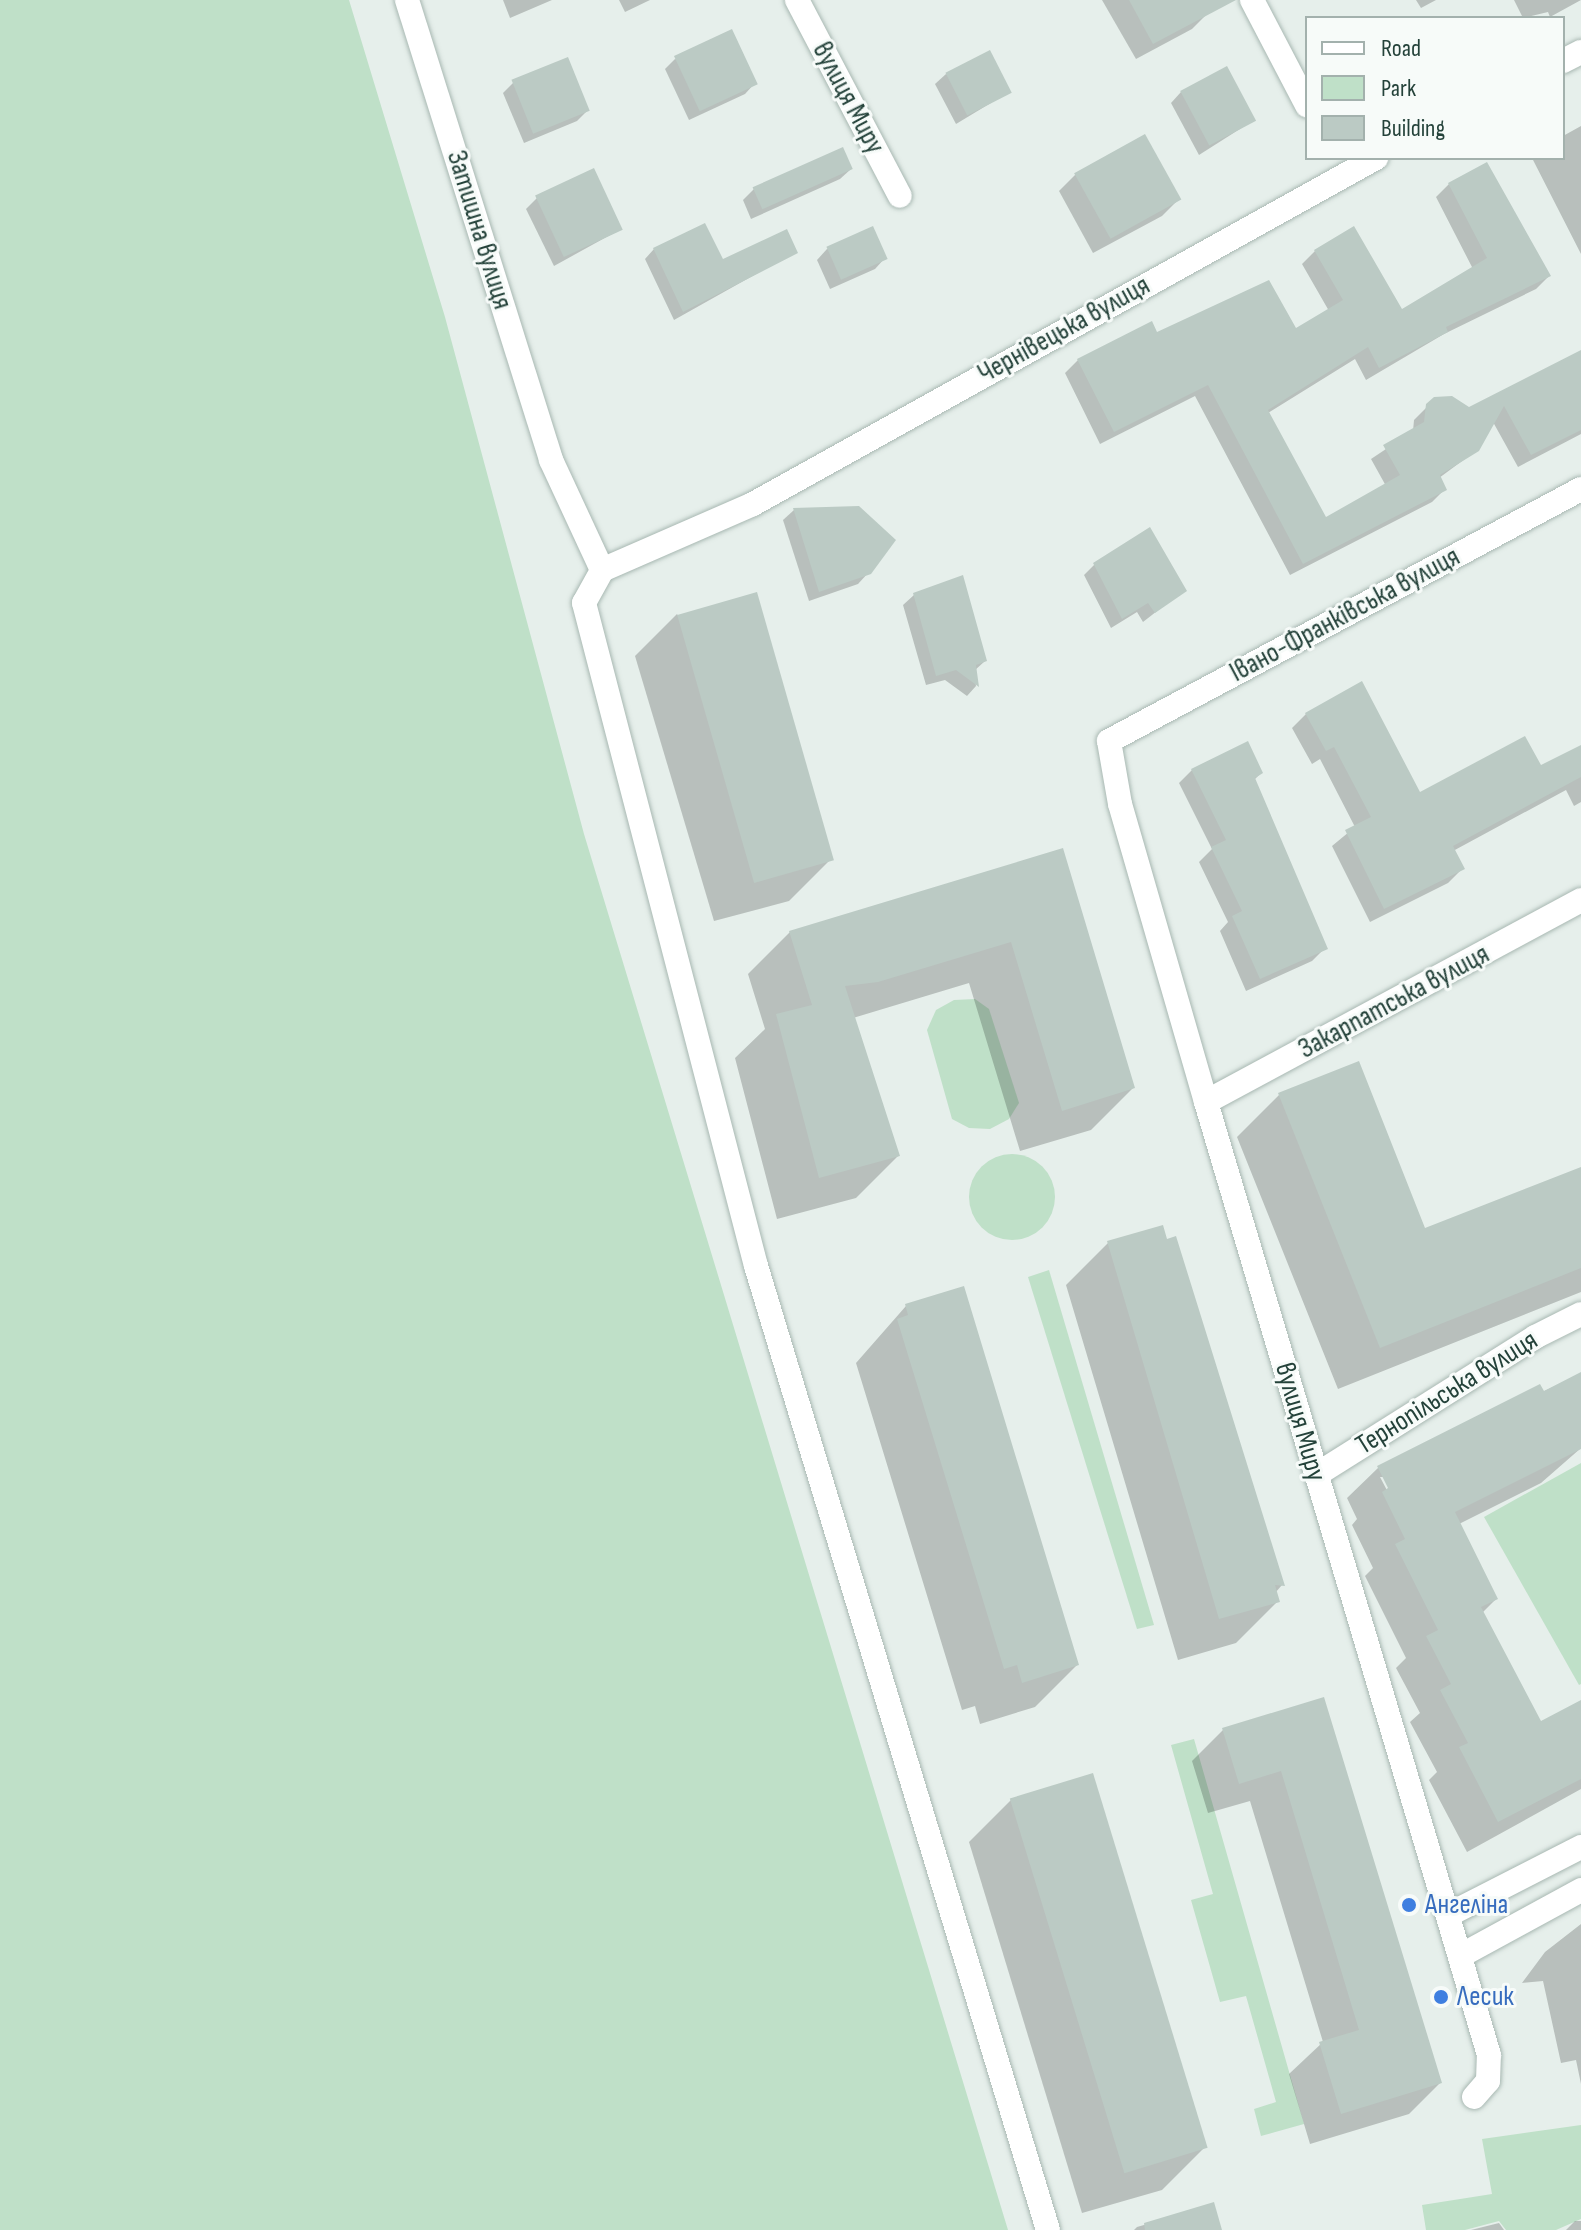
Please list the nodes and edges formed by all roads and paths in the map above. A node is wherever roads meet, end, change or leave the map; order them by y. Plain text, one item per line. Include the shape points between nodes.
1 (407, 0) edge
2 (797, 0) edge
3 (1252, 0) edge
4 (1305, 101) edge
5 (1367, 160) edge
6 (1339, 166) edge
7 (900, 196) dead end
8 (1581, 489) edge
9 (602, 570) junction
10 (1109, 741) joint
11 (1581, 900) edge
12 (1206, 1102) junction
13 (1581, 1314) edge
14 (1316, 1475) junction
15 (1581, 1847) edge
16 (1581, 1890) edge
17 (1448, 1915) junction
18 (1460, 1956) junction
19 (1474, 2097) dead end
20 (1048, 2230) edge

1 - 9 street, Затишна вулиця via 551,460
2 - 7 street, вулиця Миру
3 - 4 street
5 - 6 street, Чернівецька вулиця
6 - 9 street, Чернівецька вулиця via 753,504
8 - 10 street, Івано-Франківська вулиця
9 - 20 street via 584,603 589,637 756,1266
10 - 12 street, вулиця Миру via 1120,804
11 - 12 street, Закарпатська вулиця
12 - 14 street, вулиця Миру
13 - 14 street, Тернопільська вулиця via 1535,1337
14 - 17 street, вулиця Миру
15 - 17 street
16 - 18 street
17 - 18 street, вулиця Миру
18 - 19 street, вулиця Миру via 1489,2055 1488,2081

